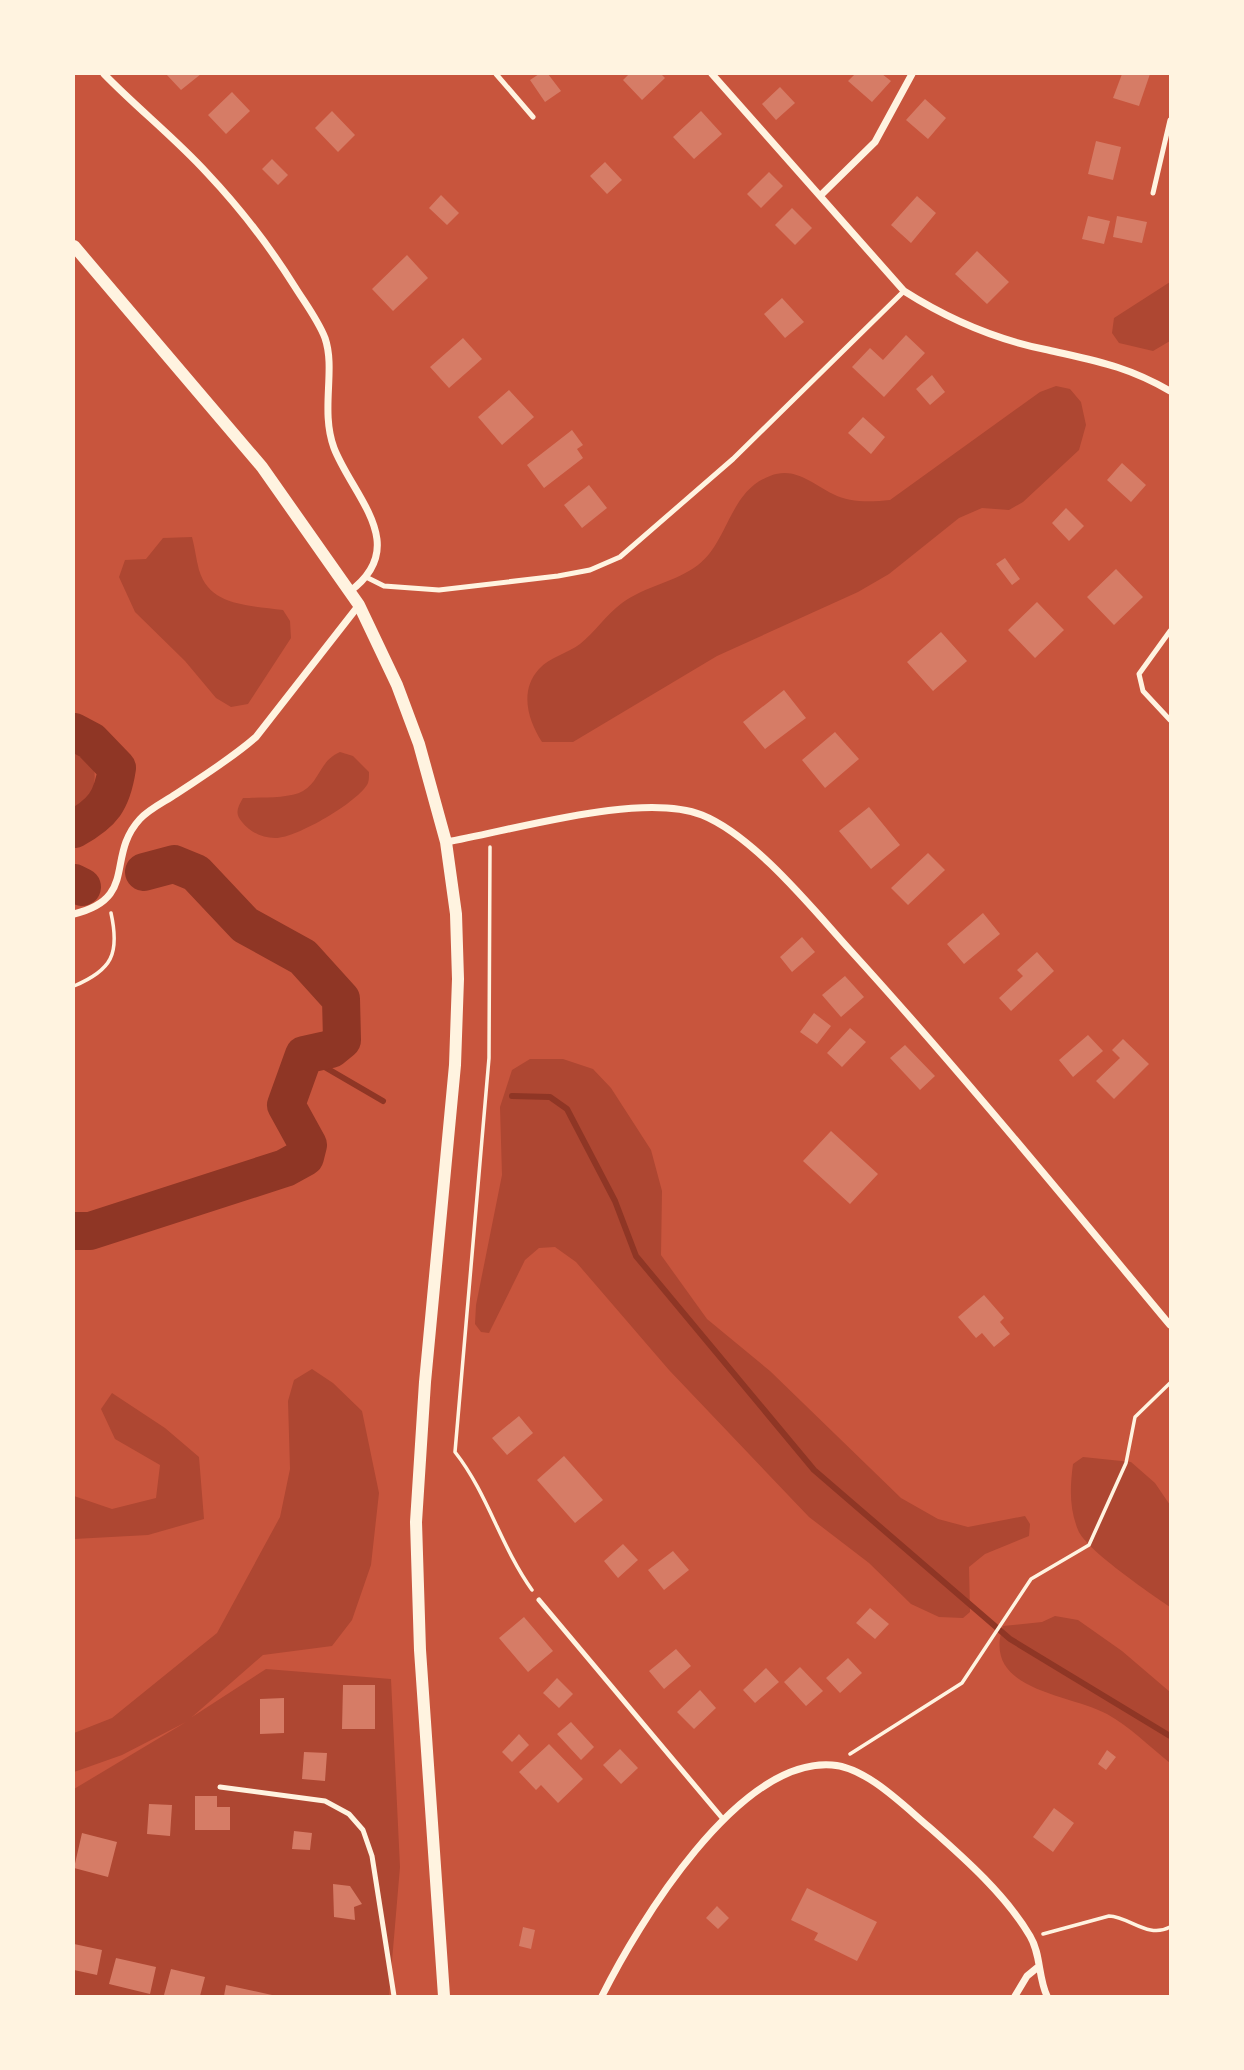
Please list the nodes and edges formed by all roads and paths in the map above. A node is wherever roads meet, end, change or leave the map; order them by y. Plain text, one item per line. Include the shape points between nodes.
1 (104, 74) edge
2 (496, 74) edge
3 (712, 74) edge
4 (912, 74) edge
5 (533, 117) dead end
6 (1171, 120) edge
7 (1153, 193) dead end
8 (820, 196) junction
9 (74, 246) edge
10 (904, 291) junction
11 (1171, 391) edge
12 (369, 578) junction
13 (349, 592) junction
14 (359, 605) junction
15 (1171, 631) edge
16 (1171, 720) edge
17 (491, 834) junction
18 (446, 842) junction
19 (111, 897) junction
20 (74, 914) edge
21 (74, 986) edge
22 (1171, 1325) edge
23 (1171, 1383) edge
24 (539, 1600) joint
25 (833, 1765) junction
26 (220, 1787) dead end
27 (723, 1819) junction
28 (1171, 1927) edge
29 (1031, 1937) junction
30 (1038, 1967) junction
31 (394, 1997) edge
32 (444, 1997) edge
33 (602, 1997) edge
34 (1015, 1997) edge
35 (1047, 1997) edge

1 - 12 street via 207,173 248,220 317,323 327,356 327,424 335,450 375,524 377,544
2 - 5 lane
3 - 8 street
4 - 8 street via 875,142
6 - 7 lane
8 - 10 street
9 - 13 street via 262,467
10 - 11 street via 935,311 984,332 1092,357 1142,374
10 - 12 lane via 733,458 620,557 590,570 558,576 439,590 384,586
12 - 13 street
13 - 14 street
14 - 18 street via 419,744
14 - 19 street via 256,737 140,819
15 - 16 lane via 1139,674 1143,691
17 - 18 street
17 - 22 street via 631,809 700,814 722,827 793,887 908,1014
17 - 24 path via 489,1058 455,1451 477,1480 511,1560
18 - 32 street via 456,914 456,1065 416,1522 420,1650
19 - 20 street via 96,909
19 - 21 path via 116,931 108,965
23 - 25 path via 1135,1418 1126,1462 1089,1545 1031,1579 962,1683
24 - 27 lane
25 - 27 street via 792,1773
25 - 29 street via 885,1790 944,1840 1007,1904
26 - 31 lane via 325,1801 349,1814 363,1829 372,1856
27 - 33 street via 707,1834 636,1933
28 - 29 path via 1143,1929 1109,1916
29 - 30 street
30 - 34 street
30 - 35 street

